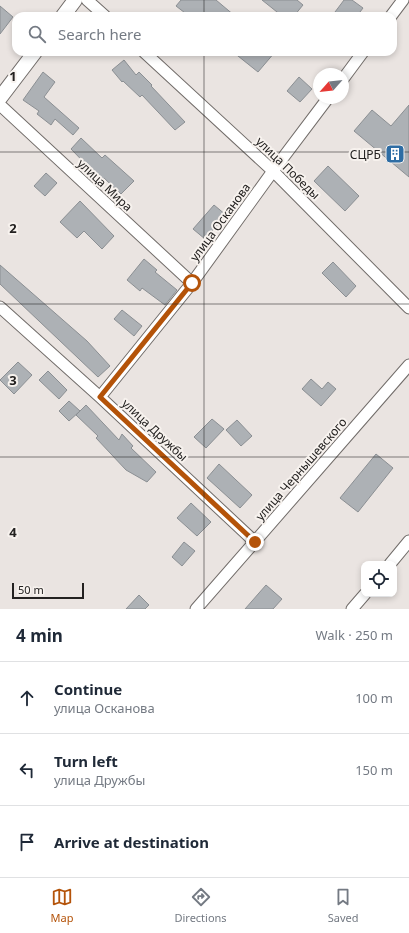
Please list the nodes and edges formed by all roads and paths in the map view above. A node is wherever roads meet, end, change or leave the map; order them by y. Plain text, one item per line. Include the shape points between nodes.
1 (75, 0) edge
2 (87, 0) edge
3 (403, 0) edge
4 (66, 12) edge
5 (100, 12) edge
6 (394, 12) edge
7 (32, 56) edge
8 (148, 56) edge
9 (360, 56) edge
10 (349, 71) edge
11 (0, 98) edge
12 (323, 104) edge
13 (0, 105) edge
14 (273, 171) junction
15 (192, 283) junction
16 (0, 307) edge
17 (409, 308) edge
18 (409, 364) edge
19 (100, 397) junction
20 (409, 541) edge
21 (255, 542) junction
22 (392, 561) edge
23 (362, 597) edge
24 (196, 609) edge
25 (352, 609) edge

1 - 4 street
2 - 5 street
3 - 6 street
7 - 11 street
8 - 14 street, улица Победы
9 - 10 street
12 - 14 street, улица Осканова
13 - 15 street, улица Мира
14 - 15 street, улица Осканова
14 - 17 street, улица Победы
15 - 19 street, улица Осканова
16 - 19 street, улица Дружбы
18 - 21 street, улица Чернышевского
19 - 21 street, улица Дружбы
20 - 22 street
21 - 24 street, улица Чернышевского
23 - 25 street

